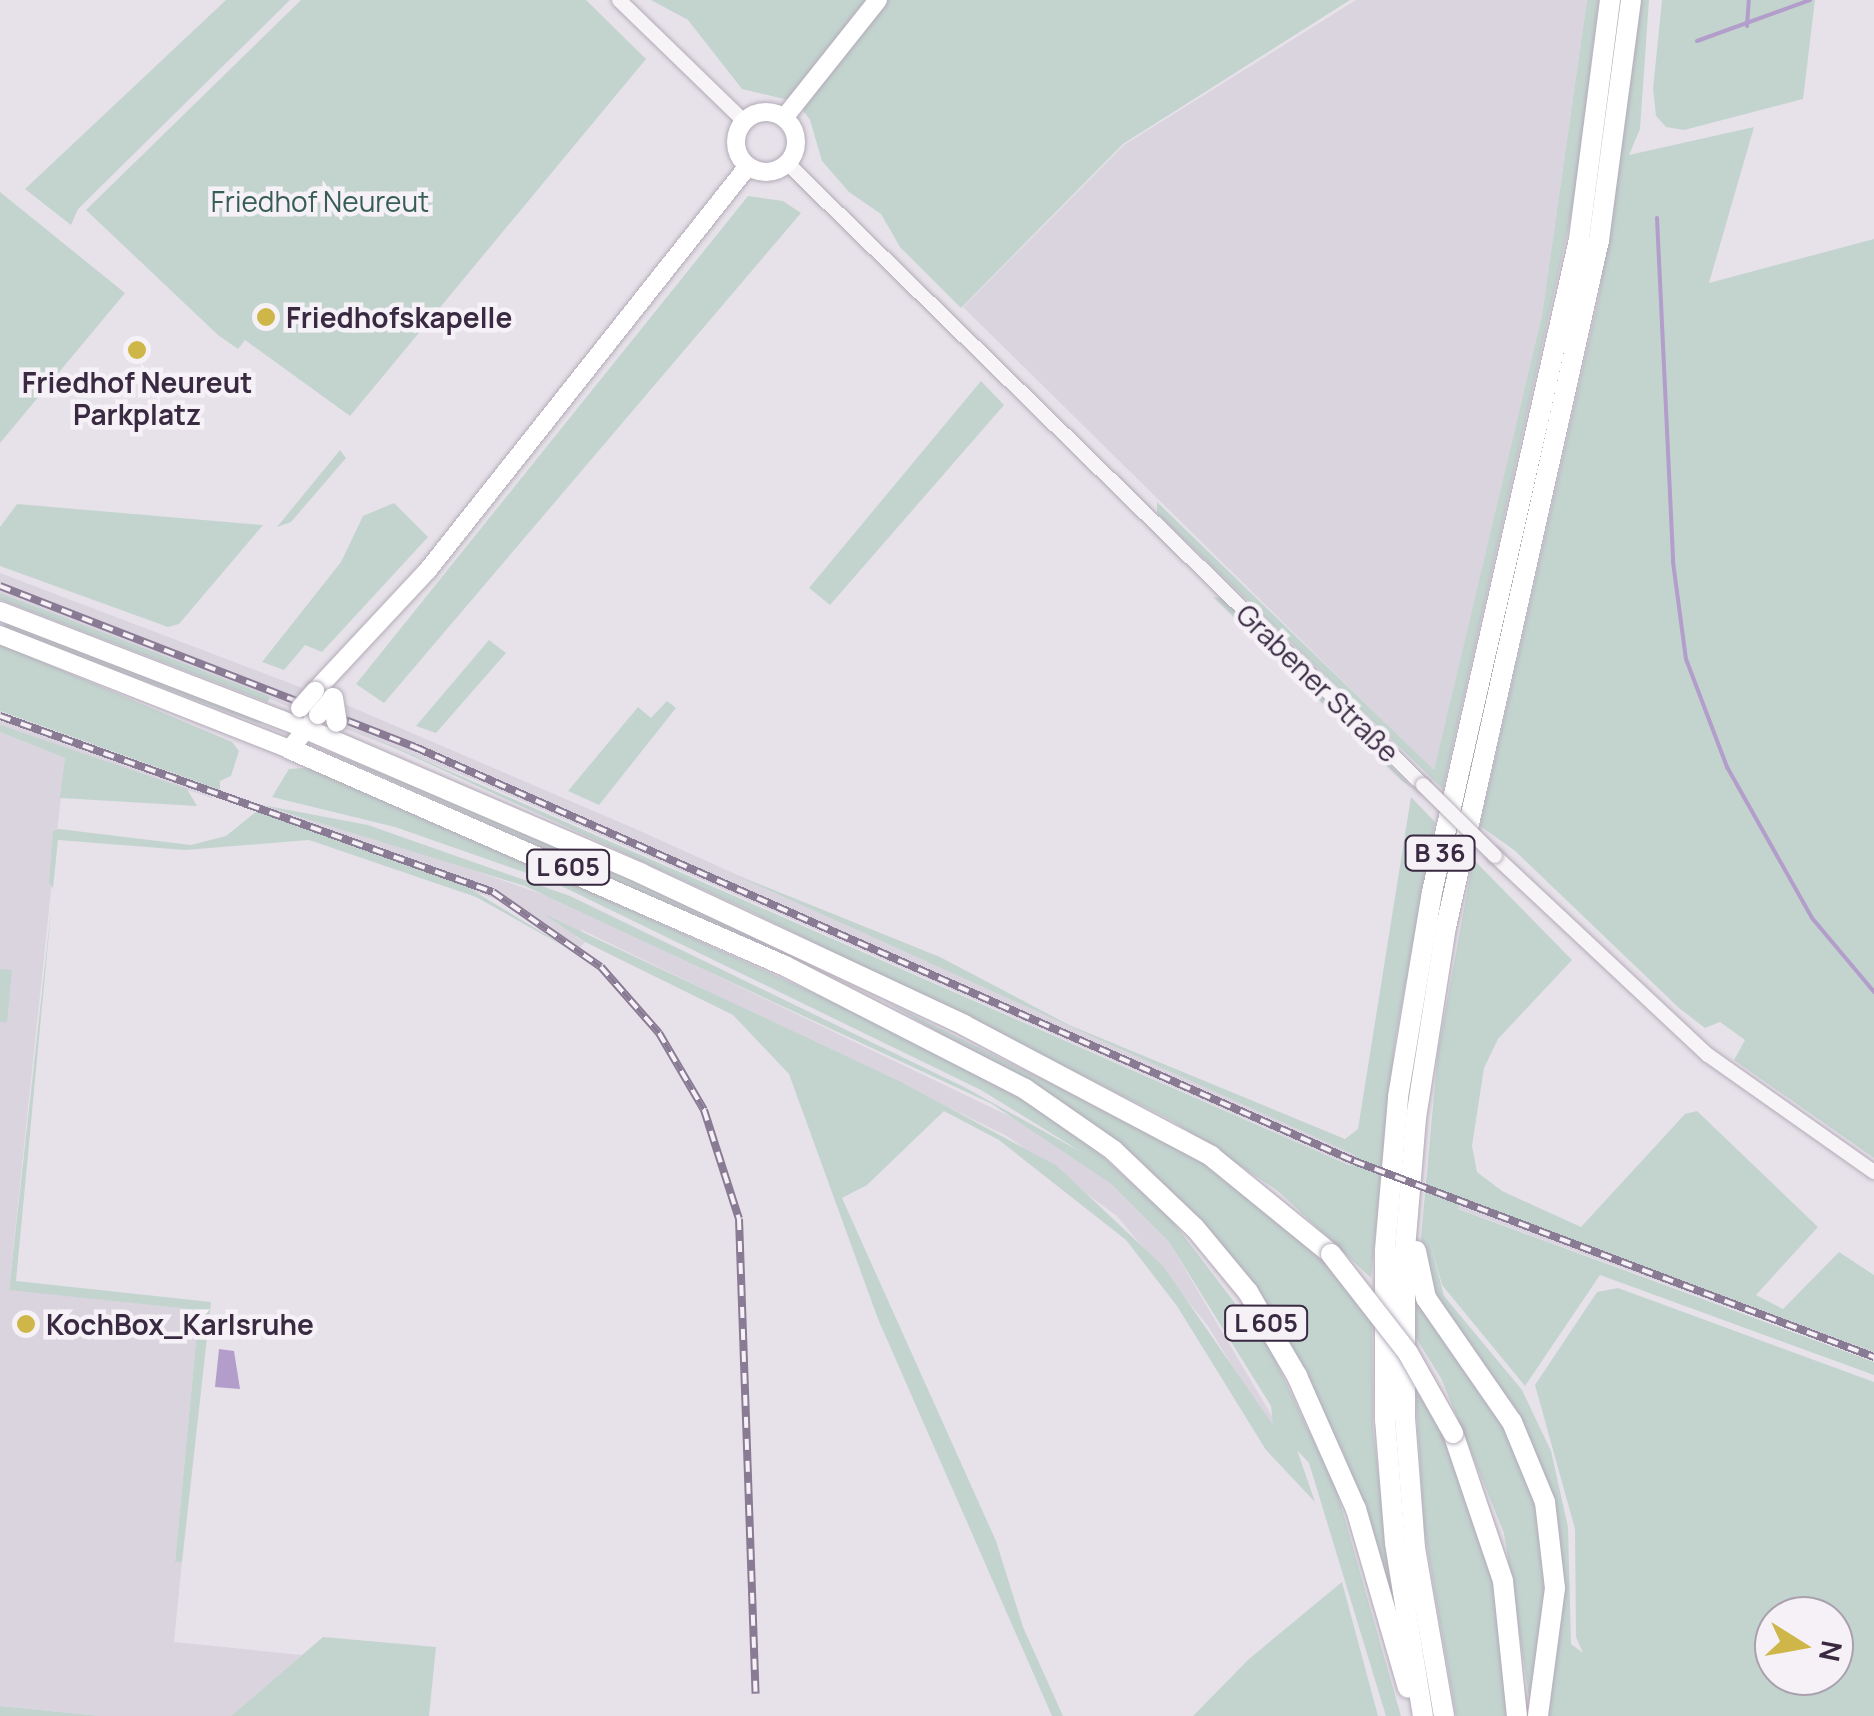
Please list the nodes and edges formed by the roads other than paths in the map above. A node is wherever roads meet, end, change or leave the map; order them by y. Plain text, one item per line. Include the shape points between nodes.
1 (620, 0) edge
2 (878, 0) edge
3 (1610, 0) edge
4 (1631, 0) edge
5 (784, 118) junction
6 (745, 122) junction
7 (788, 164) junction
8 (748, 166) junction
9 (0, 610) edge
10 (0, 635) edge
11 (324, 694) junction
12 (310, 720) junction
13 (282, 746) junction
14 (360, 751) junction
15 (1416, 1118) junction
16 (1874, 1172) edge
17 (1423, 1716) edge
18 (1444, 1716) edge
19 (1517, 1716) edge
20 (1538, 1716) edge

1 - 6 street
2 - 5 main road
3 - 17 highway, B 36 via 1579,239 1432,892 1395,1130 1385,1250 1385,1420 1399,1574
4 - 15 highway, B 36 via 1589,289 1468,820
5 - 6 main road via 759,113
5 - 7 main road via 796,143
6 - 8 main road via 737,148
7 - 8 main road via 764,172
7 - 16 street, Grabener Straße, bridge via 1495,856 1708,1054
8 - 11 main road
9 - 12 main road, L 605
10 - 13 main road, L 605
11 - 12 highway, bridge
11 - 12 main road, bridge
12 - 13 main road
12 - 14 highway
12 - 14 highway, L 605
13 - 17 highway, L 605 via 785,966 1025,1089 1113,1150 1195,1228 1248,1292 1297,1376 1356,1509 1402,1675
14 - 19 highway, L 605, bridge via 931,1009 1157,1124 1243,1178 1330,1254 1408,1353 1453,1433 1502,1581
15 - 18 highway, B 36 via 1405,1248 1405,1418 1415,1548
15 - 20 highway via 1421,1286 1512,1422 1550,1524 1554,1608

